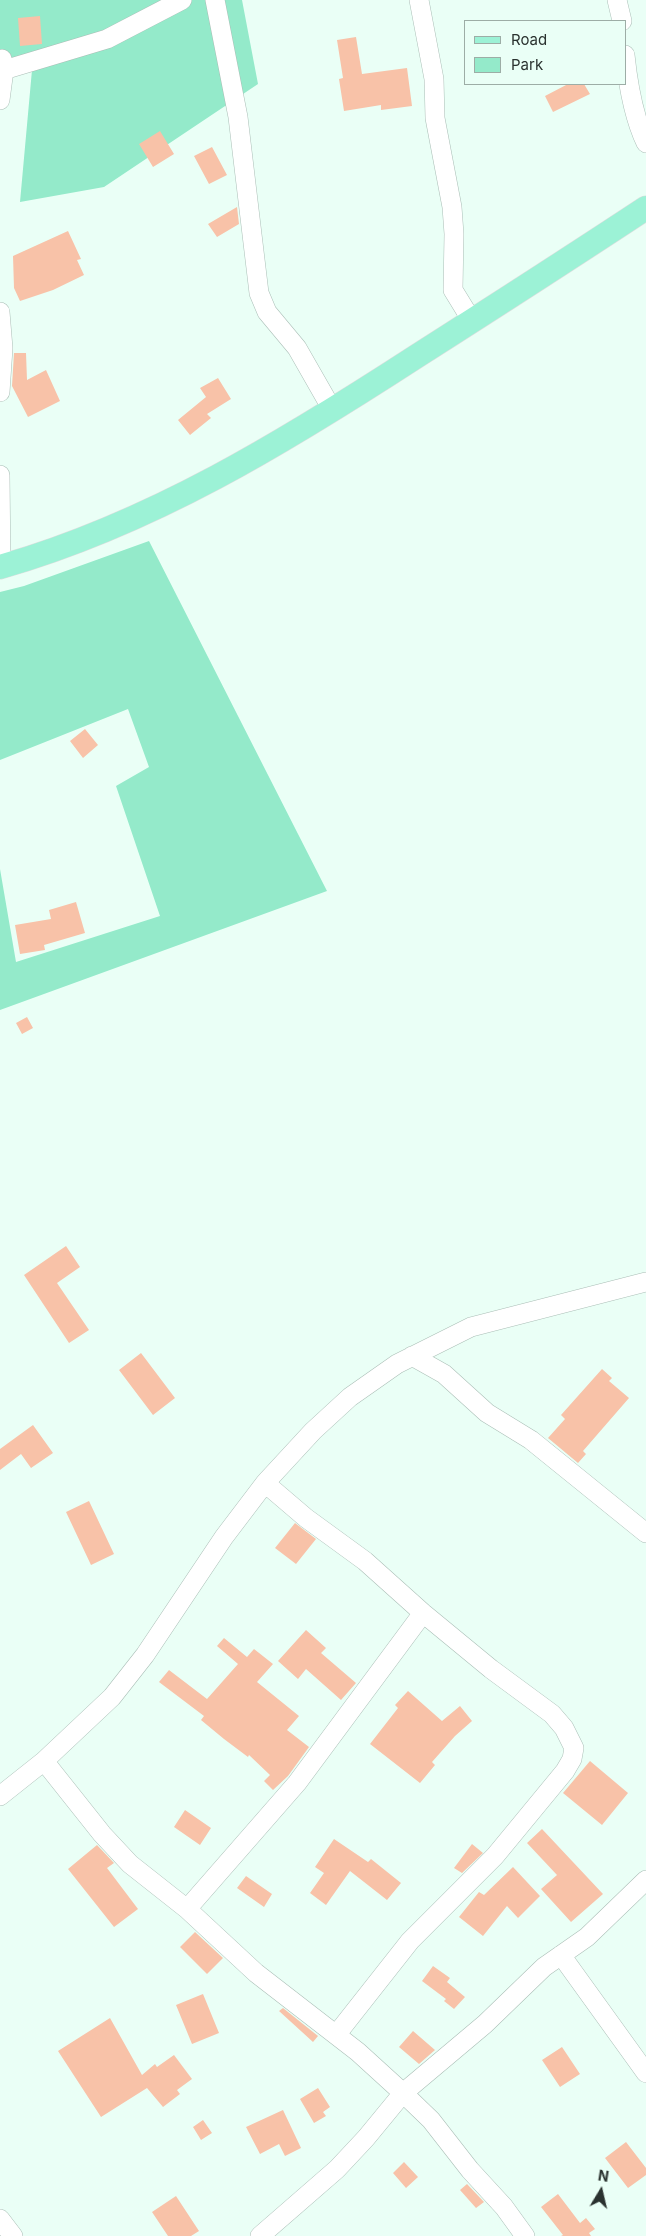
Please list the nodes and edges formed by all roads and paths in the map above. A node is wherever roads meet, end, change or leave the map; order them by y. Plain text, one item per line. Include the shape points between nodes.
1 (182, 0) edge
2 (215, 0) edge
3 (418, 0) edge
4 (617, 0) edge
5 (622, 20) edge
6 (626, 63) edge
7 (0, 100) edge
8 (646, 143) edge
9 (646, 208) edge
10 (0, 312) edge
11 (472, 321) junction
12 (0, 392) edge
13 (333, 411) junction
14 (0, 475) edge
15 (1, 567) edge
16 (646, 1282) edge
17 (412, 1356) junction
18 (266, 1483) junction
19 (646, 1533) edge
20 (423, 1613) junction
21 (44, 1761) junction
22 (0, 1796) edge
23 (646, 1880) edge
24 (187, 1908) junction
25 (562, 1955) junction
26 (336, 2035) junction
27 (646, 2073) edge
28 (403, 2093) junction
29 (0, 2219) edge
30 (13, 2236) edge
31 (260, 2236) edge
32 (525, 2236) edge

1 - 7 street via 107,40 3,65
2 - 13 street via 238,117 259,293 268,312 297,348
3 - 11 street via 434,79 435,118 452,207 453,290
4 - 5 street
6 - 8 street via 630,93
9 - 11 main road
10 - 12 street
11 - 13 main road
13 - 15 main road via 216,479 145,513
14 - 15 street
16 - 17 street via 470,1327
17 - 18 street via 350,1397
17 - 19 street via 444,1374 487,1413 531,1440
18 - 20 street
18 - 21 street via 224,1537 145,1655 112,1697
20 - 24 street via 297,1783
20 - 26 street via 552,1714 574,1748 572,1759 495,1856 410,1941
21 - 22 street
21 - 24 street via 130,1864
23 - 25 street
24 - 26 street via 256,1973
25 - 27 street
25 - 28 street via 544,1967 485,2024
26 - 28 street
28 - 31 street via 337,2169
28 - 32 street via 430,2120
29 - 30 street

